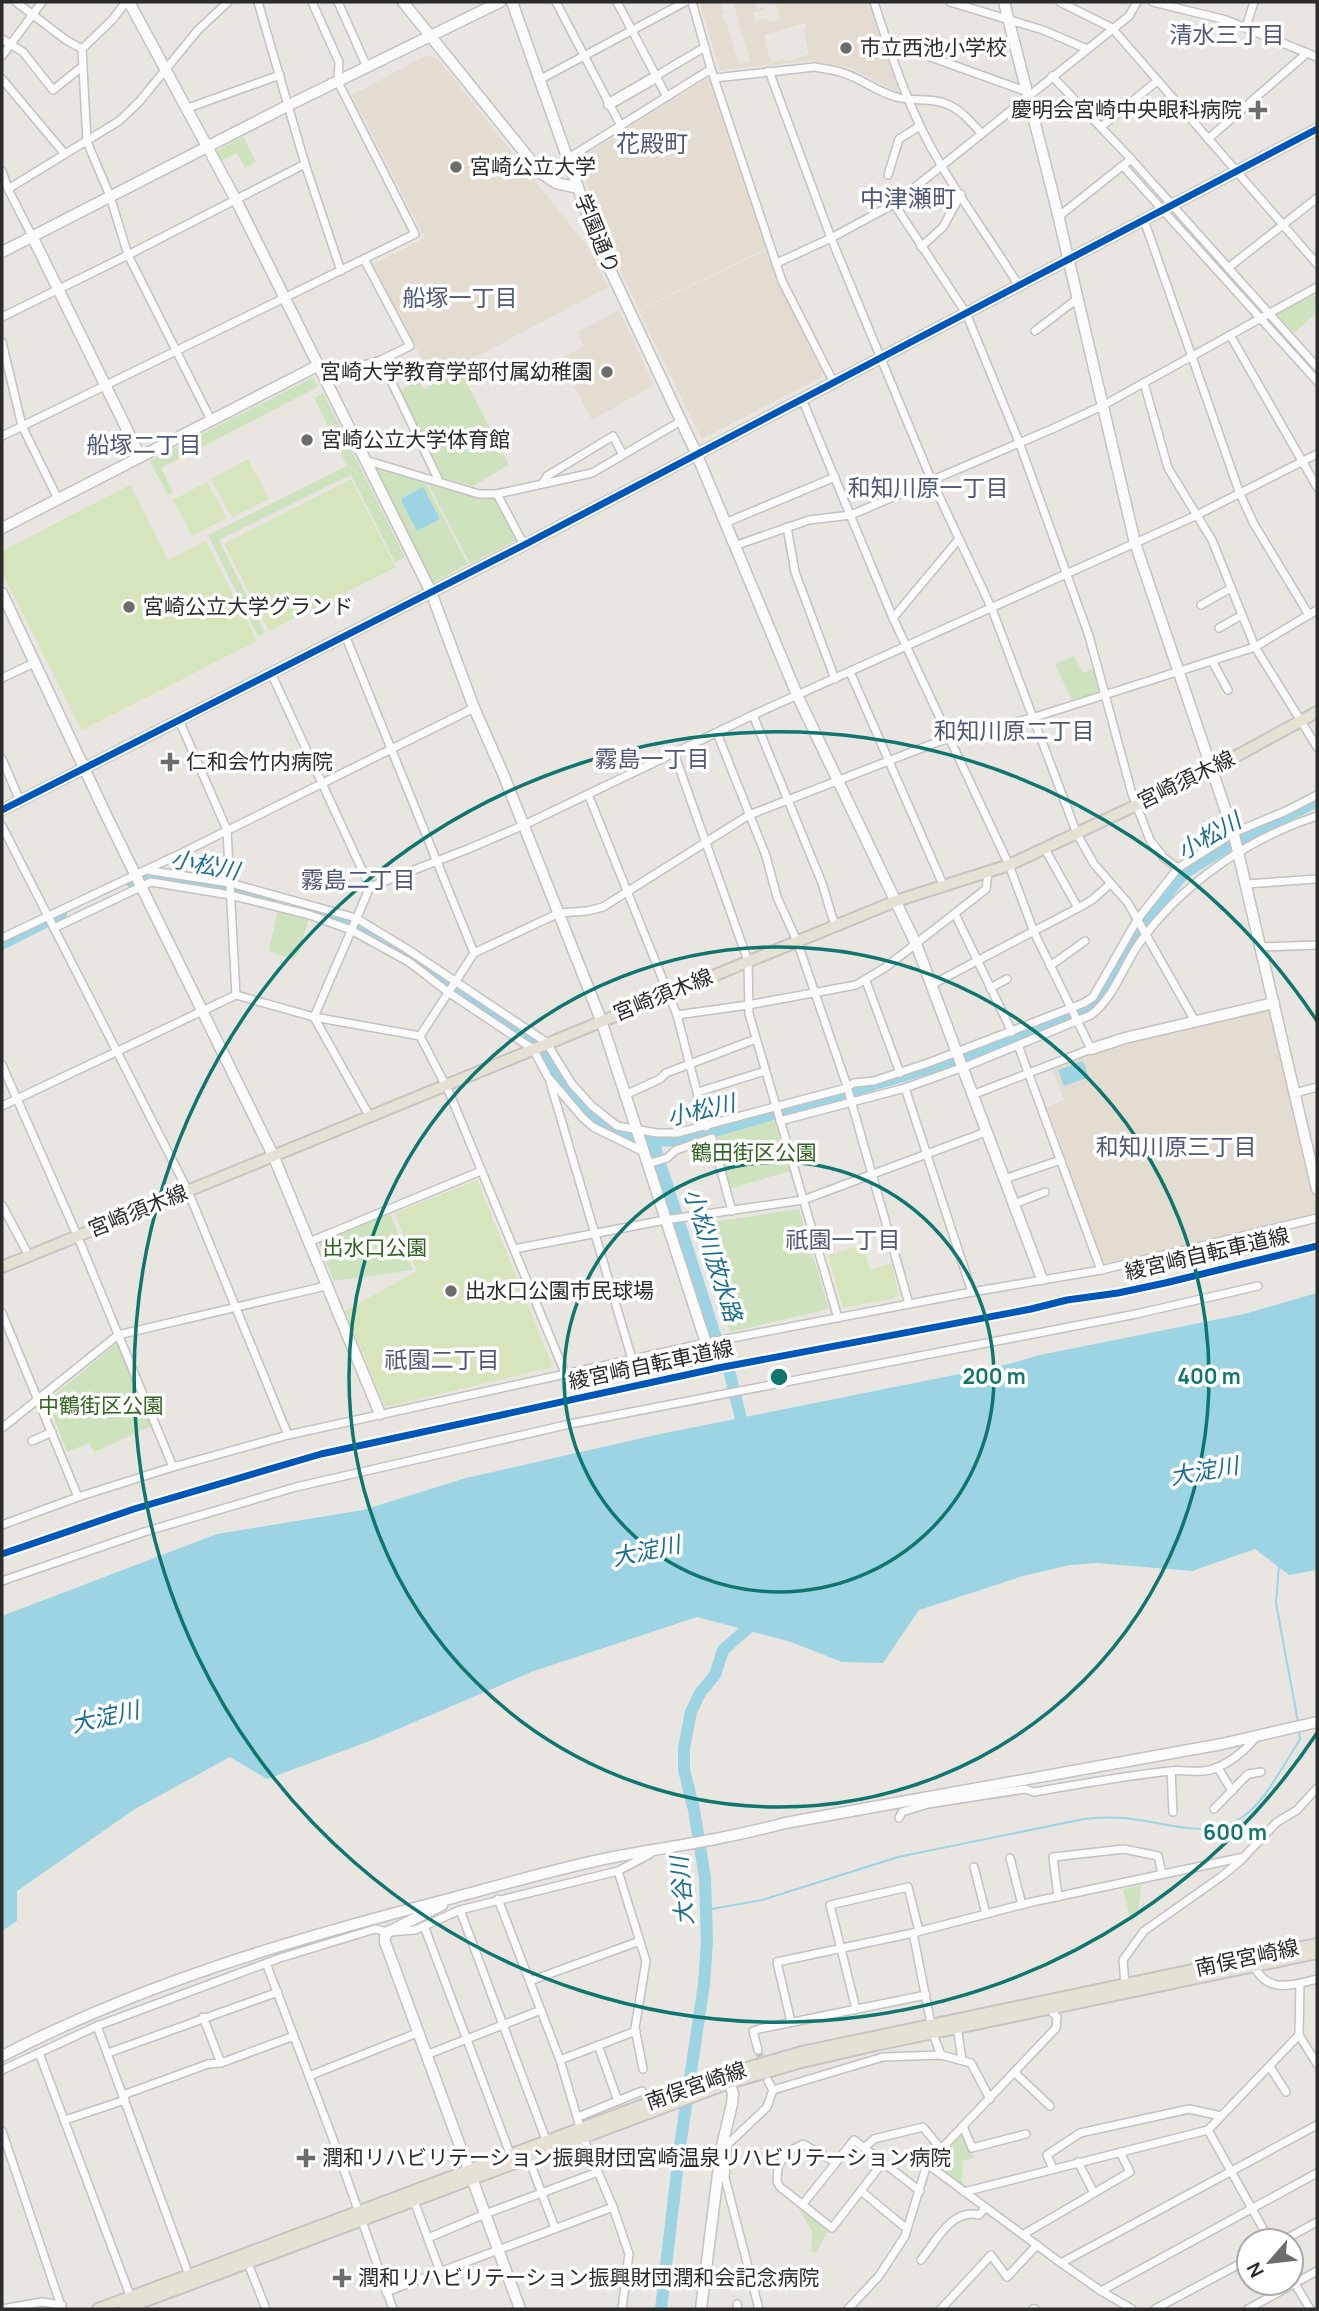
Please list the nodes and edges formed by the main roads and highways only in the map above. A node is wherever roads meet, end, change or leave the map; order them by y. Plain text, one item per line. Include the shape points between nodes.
1 (1317, 712) edge
2 (2, 1267) edge
3 (1317, 1944) edge
4 (1317, 1953) edge
5 (1253, 1962) junction
6 (933, 2029) junction
7 (722, 2080) junction
8 (548, 2145) junction
9 (512, 2158) junction
10 (470, 2174) junction
11 (360, 2216) junction
12 (130, 2305) edge
13 (98, 2309) edge

1 - 2 main road, 宮崎須木線 via 1211,770 1009,866 896,901
3 - 5 main road, 南俣宮崎線
4 - 5 main road, 南俣宮崎線
5 - 6 main road, 南俣宮崎線
6 - 7 main road, 南俣宮崎線
6 - 7 main road, 南俣宮崎線 via 802,2052
7 - 8 main road, 南俣宮崎線 via 581,2127
8 - 9 main road, 南俣宮崎線
8 - 9 main road, 南俣宮崎線 via 528,2157
9 - 10 main road, 南俣宮崎線
10 - 11 main road, 南俣宮崎線
10 - 11 main road, 南俣宮崎線 via 414,2201
11 - 12 main road, 南俣宮崎線
12 - 13 main road, 南俣宮崎線

